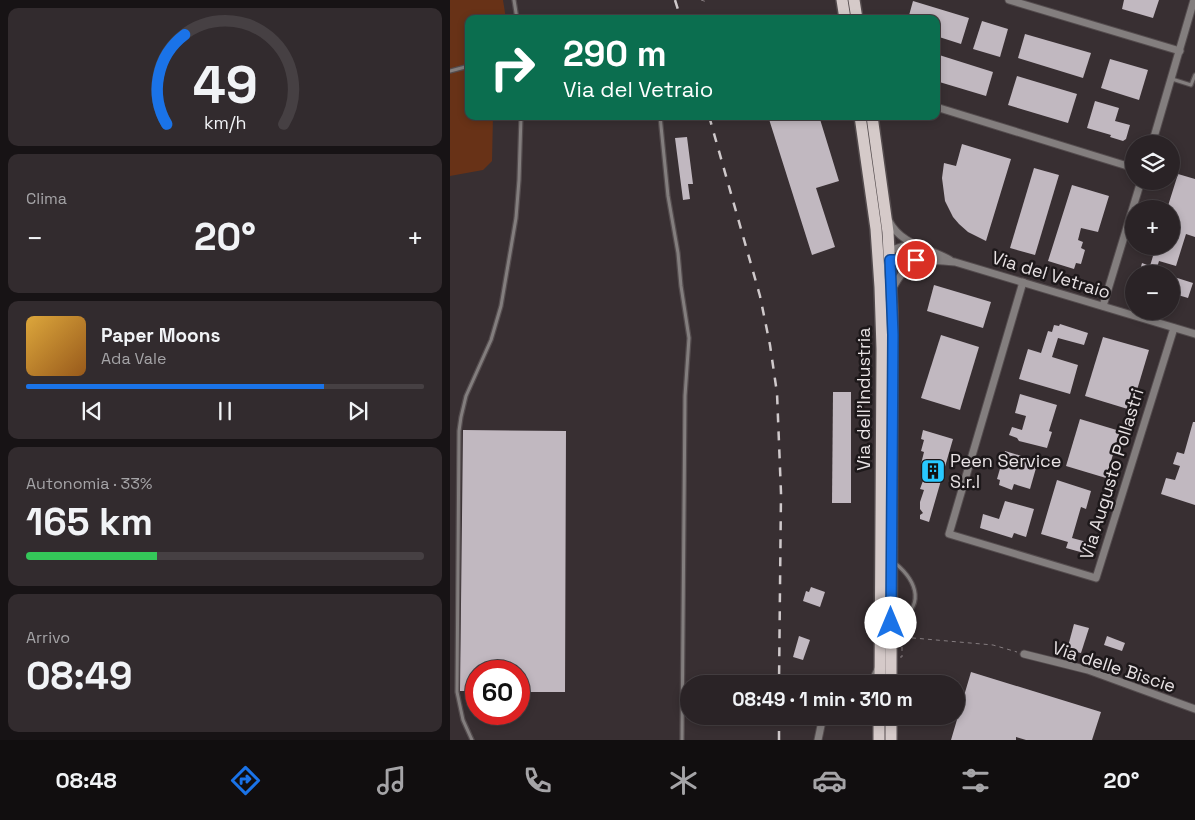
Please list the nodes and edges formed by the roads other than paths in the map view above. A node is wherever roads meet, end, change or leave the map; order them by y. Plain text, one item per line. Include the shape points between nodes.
1 (514, 0) edge
2 (842, 0) edge
3 (854, 0) edge
4 (1009, 0) edge
5 (1194, 0) edge
6 (516, 15) edge
7 (844, 15) edge
8 (856, 15) edge
9 (1180, 52) junction
10 (465, 67) edge
11 (450, 71) edge
12 (1195, 74) edge
13 (1172, 79) junction
14 (940, 108) edge
15 (521, 120) edge
16 (660, 120) edge
17 (861, 120) edge
18 (873, 120) edge
19 (1155, 135) edge
20 (1125, 165) edge
21 (1138, 190) edge
22 (886, 214) junction
23 (916, 246) junction
24 (890, 255) junction
25 (878, 256) junction
26 (927, 260) junction
27 (955, 262) junction
28 (1023, 282) junction
29 (892, 292) junction
30 (1103, 306) junction
31 (1174, 328) junction
32 (1195, 334) edge
33 (892, 561) junction
34 (891, 623) junction
35 (1024, 654) road end
36 (880, 661) junction
37 (874, 675) edge
38 (880, 675) edge
39 (891, 675) edge
40 (1195, 710) edge
41 (821, 725) edge
42 (880, 725) edge
43 (891, 725) edge
44 (472, 740) edge
45 (682, 740) edge
46 (818, 740) edge
47 (879, 740) edge
48 (891, 740) edge

1 - 6 lane
2 - 7 main road
3 - 8 main road
4 - 9 street
5 - 9 street
9 - 13 street
10 - 11 lane
12 - 13 lane via 1191,85
13 - 19 street
14 - 20 street
15 - 44 lane via 516,218 501,306 460,417 457,692 463,720
16 - 45 lane via 689,338 685,396
17 - 25 main road, Via dell'Industria
18 - 22 main road, Via dell'Industria
21 - 30 street
22 - 23 street, Via del Vetraio via 897,233
22 - 24 main road, Via dell'Industria
23 - 24 street, Via del Vetraio via 904,246
23 - 27 street, Via del Vetraio
24 - 25 street, Via del Vetraio
24 - 26 street, Via del Vetraio
24 - 29 main road, Via dell'Industria
25 - 36 main road, Via dell'Industria via 882,349
26 - 27 street, Via del Vetraio
26 - 29 street, Via del Vetraio via 910,266 902,273
27 - 28 street, Via del Vetraio
28 - 30 street, Via del Vetraio
28 - 31 street, Via Augusto Pollastri via 949,534 1096,578
29 - 33 main road, Via dell'Industria
30 - 31 street, Via del Vetraio
31 - 32 street, Via del Vetraio
33 - 34 main road, Via dell'Industria
33 - 34 lane via 905,571 916,592 915,603 905,617
34 - 39 main road, Via dell'Industria
35 - 40 street, Via delle Biscie via 1088,670
36 - 37 street
36 - 38 main road, Via dell'Industria
41 - 46 street
42 - 47 main road
43 - 48 main road

